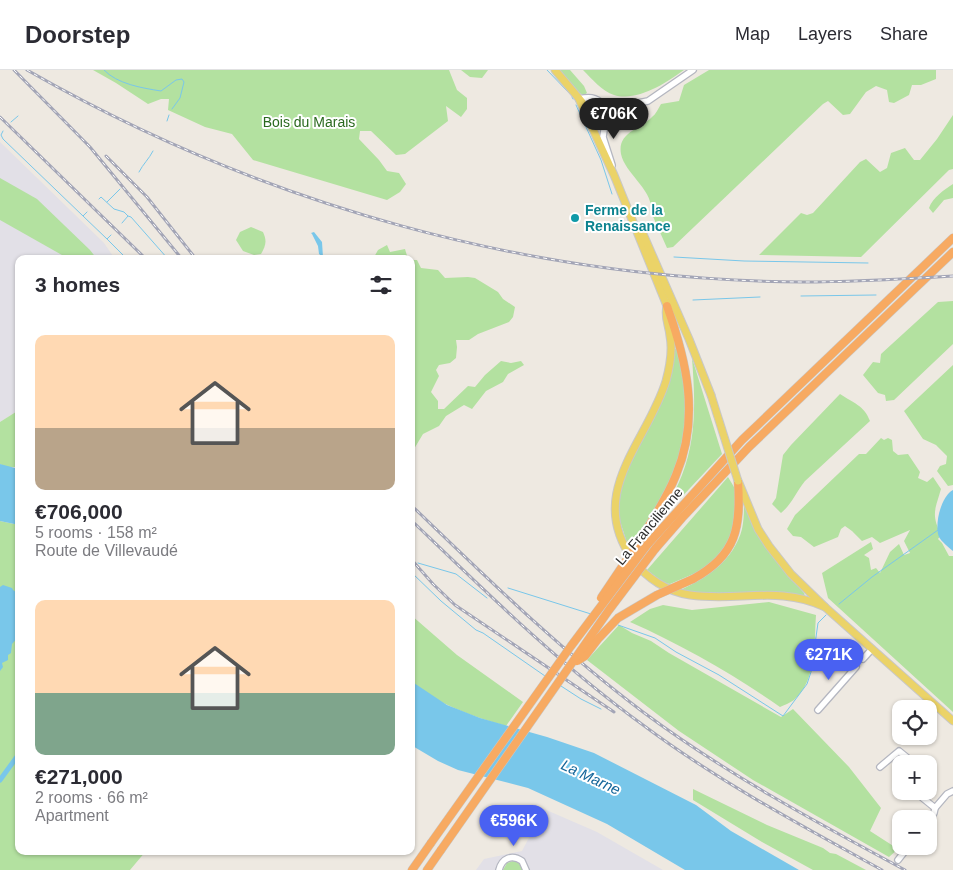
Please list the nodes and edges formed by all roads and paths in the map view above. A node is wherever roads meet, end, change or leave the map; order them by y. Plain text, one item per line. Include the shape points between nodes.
1 (555, 70) edge
2 (693, 70) edge
3 (579, 98) junction
4 (607, 109) junction
5 (615, 171) junction
6 (953, 238) edge
7 (953, 252) edge
8 (667, 306) junction
9 (738, 481) junction
10 (644, 542) junction
11 (824, 607) junction
12 (872, 649) junction
13 (863, 659) dead end
14 (575, 662) junction
15 (856, 667) dead end
16 (818, 710) dead end
17 (953, 721) edge
18 (894, 755) edge
19 (904, 755) edge
20 (892, 757) edge
21 (880, 767) dead end
22 (953, 791) edge
23 (925, 800) edge
24 (935, 808) joint
25 (902, 855) edge
26 (898, 860) dead end
27 (412, 870) edge
28 (427, 870) edge
29 (500, 870) edge
30 (526, 870) edge

1 - 3 main road
2 - 4 street via 648,101
3 - 4 street via 594,98
3 - 5 main road
3 - 8 main road
4 - 5 street via 603,137
5 - 9 main road, bridge via 689,339 711,395
6 - 10 highway, La Francilienne via 742,440
7 - 14 highway, La Francilienne, bridge via 756,441 682,518 615,603
8 - 10 highway via 686,371 688,421 676,476
8 - 11 main road via 665,314 672,349 666,381 652,415 628,457 616,492 616,522 627,552 659,583 688,595 711,598 782,595 799,597
9 - 11 main road via 749,510 769,546
9 - 14 highway, bridge via 740,508 735,534 728,549 693,579 618,618 585,656
10 - 27 highway, La Francilienne, bridge
11 - 12 main road
12 - 13 street
12 - 17 main road
14 - 28 highway, La Francilienne, bridge
15 - 16 street
18 - 19 street via 899,751
20 - 21 street
22 - 24 street
23 - 24 street
25 - 26 street
29 - 30 street via 505,859 514,857 522,861

